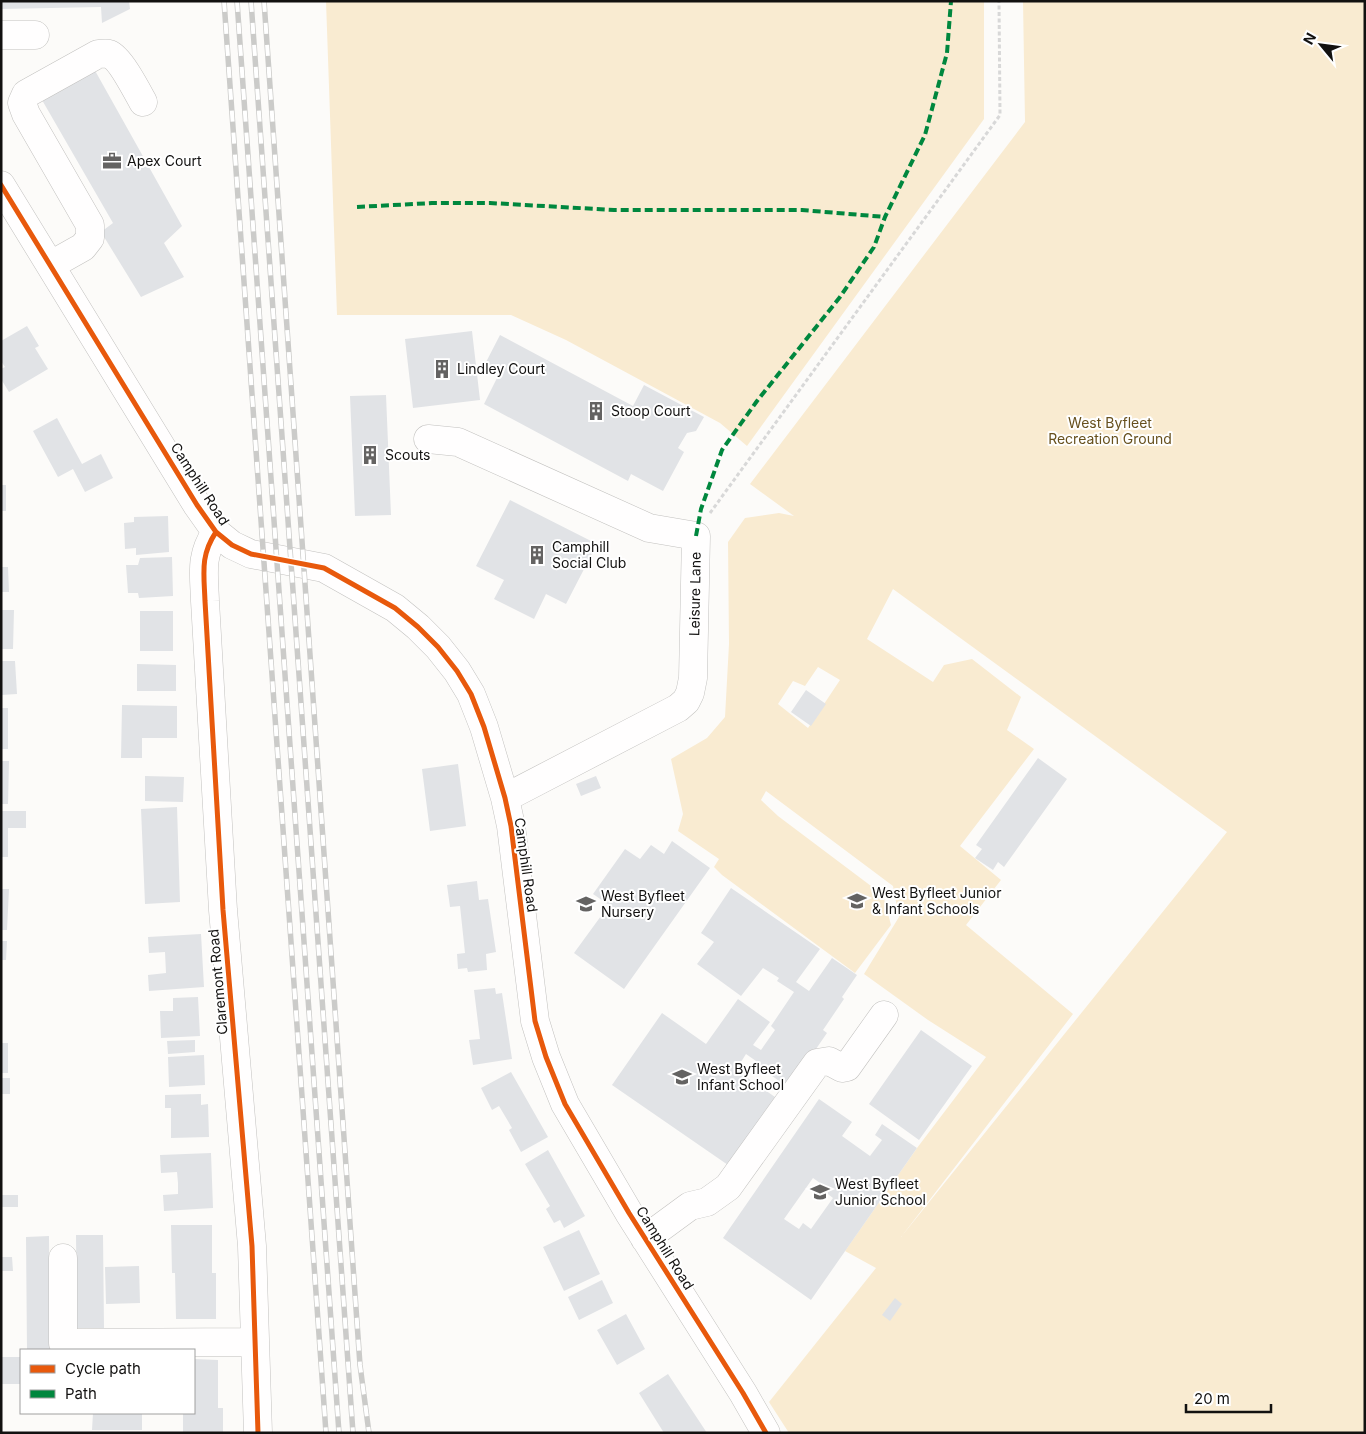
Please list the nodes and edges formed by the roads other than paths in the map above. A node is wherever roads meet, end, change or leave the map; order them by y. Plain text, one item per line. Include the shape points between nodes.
1 (1, 35) edge
2 (35, 35) dead end
3 (143, 102) dead end
4 (1, 185) edge
5 (51, 265) junction
6 (428, 439) dead end
7 (216, 532) junction
8 (505, 798) junction
9 (884, 1015) dead end
10 (645, 1239) junction
11 (63, 1258) dead end
12 (255, 1342) junction
13 (258, 1433) edge
14 (766, 1433) edge

1 - 2 street
3 - 5 street via 118,61 104,53 26,94 22,102 26,114 90,225 90,238 83,246
4 - 5 street, Camphill Road
5 - 7 street, Camphill Road
6 - 8 street, Leisure Lane via 458,442 649,528 696,536 693,678 686,700 678,708 633,733
7 - 8 street, Camphill Road via 251,554 324,568 395,608 418,627 438,647 470,694 484,727
7 - 12 street, Claremont Road via 204,556 205,601 223,910 252,1246
8 - 10 street, Camphill Road via 534,1021 565,1104
9 - 10 street via 847,1067 842,1068 829,1061 817,1063 728,1187 706,1202 690,1206
10 - 14 street, Camphill Road
11 - 12 street via 63,1343
12 - 13 street, Claremont Road

